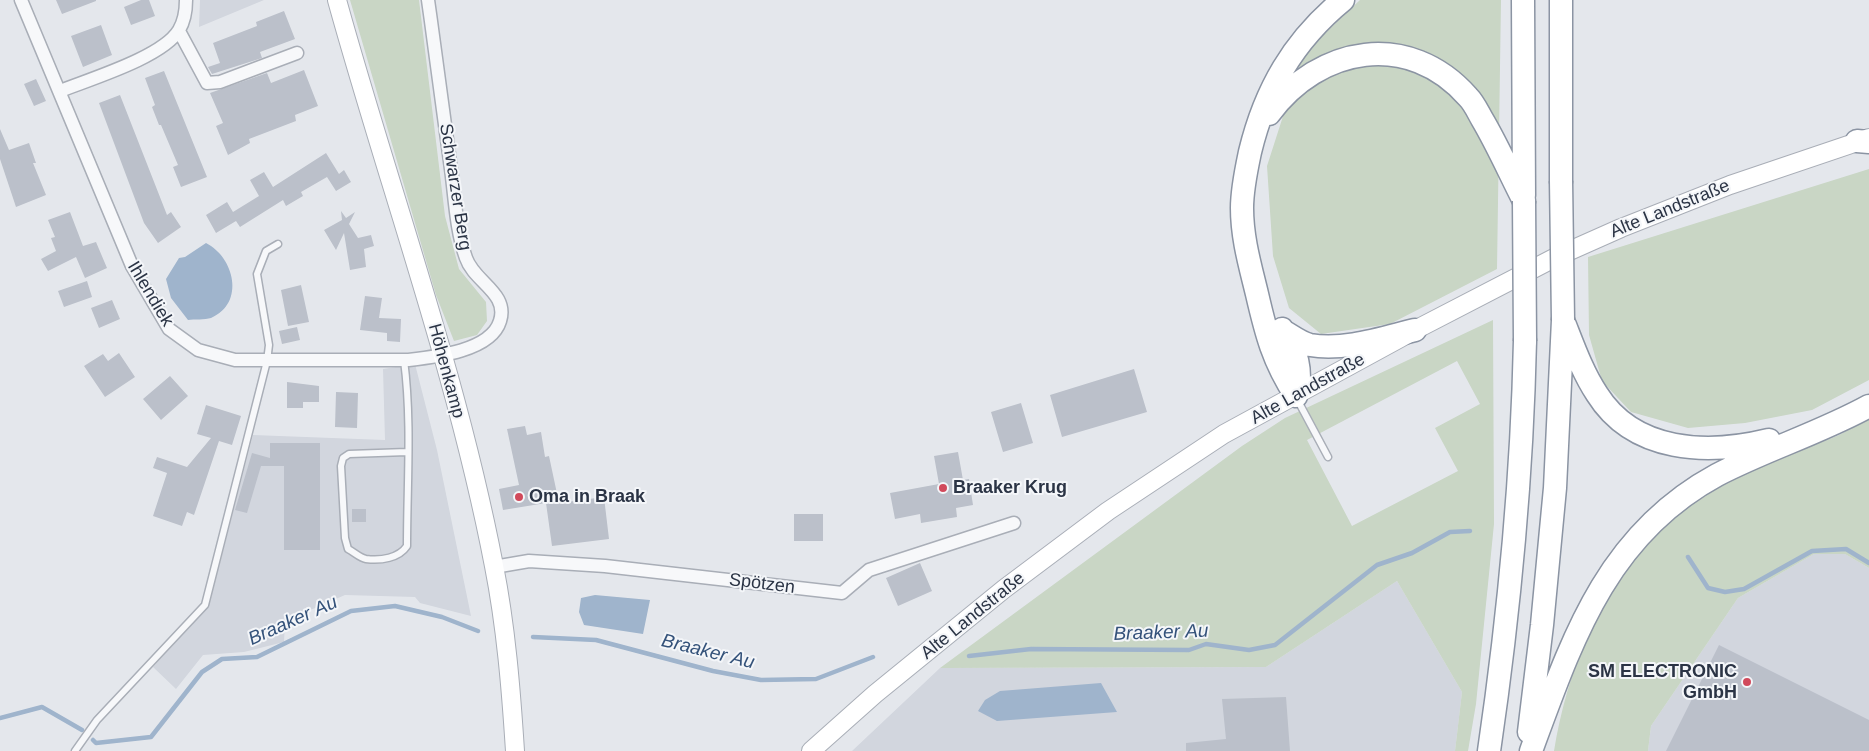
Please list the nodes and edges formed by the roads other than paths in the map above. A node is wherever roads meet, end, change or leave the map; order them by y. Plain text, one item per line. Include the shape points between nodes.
1 (21, 0) edge
2 (186, 0) edge
3 (337, 0) edge
4 (428, 0) edge
5 (1343, 0) edge
6 (1523, 0) edge
7 (1561, 0) edge
8 (179, 31) junction
9 (297, 53) dead end
10 (60, 91) junction
11 (1254, 135) junction
12 (1865, 140) edge
13 (1524, 201) junction
14 (278, 244) dead end
15 (1257, 293) junction
16 (1562, 320) junction
17 (1415, 330) junction
18 (1285, 332) junction
19 (442, 354) junction
20 (404, 360) junction
21 (267, 361) junction
22 (1296, 396) junction
23 (1869, 406) edge
24 (1833, 425) junction
25 (407, 452) junction
26 (1328, 457) dead end
27 (1014, 523) dead end
28 (494, 567) junction
29 (75, 751) edge
30 (515, 751) edge
31 (811, 751) edge
32 (1489, 751) edge
33 (1526, 751) edge
34 (1531, 751) edge

1 - 10 street, Ihlendiek
2 - 8 street via 186,13
3 - 19 main road, Höhenkamp
4 - 19 street, Schwarzer Berg via 466,258 475,275 489,286 501,303 501,320 490,339
5 - 11 highway via 1318,23 1290,57 1262,108
6 - 13 highway
7 - 16 highway, bridge
8 - 9 street via 207,83 220,82
8 - 10 street via 152,54
10 - 21 street, Ihlendiek via 132,266 169,329 198,350 235,360
11 - 13 highway via 1282,97 1318,68 1362,54 1394,55 1430,66 1468,97 1492,136
11 - 15 highway via 1244,180 1242,208 1244,242
12 - 17 main road, Alte Landstraße via 1730,185 1621,228 1558,256
13 - 32 highway, bridge via 1525,341 1519,486
14 - 21 lane via 266,251 257,274 269,345
15 - 18 highway
15 - 22 highway via 1273,356
16 - 24 highway via 1597,394 1610,412 1626,427 1648,438 1700,448 1746,446
16 - 33 highway via 1555,488
17 - 18 highway via 1362,343 1326,346 1308,344
17 - 22 main road, Alte Landstraße
18 - 22 highway via 1300,371
19 - 20 street, Ihlendiek
19 - 28 main road, Höhenkamp
20 - 21 street, Ihlendiek
20 - 25 lane
21 - 29 lane via 205,605 97,720
22 - 26 lane
22 - 31 main road, Alte Landstraße via 1224,434 1108,512 1004,589 875,694
23 - 24 highway
24 - 34 highway via 1761,453 1716,476 1673,503 1647,527 1620,558 1597,593 1560,674
25 - 25 lane via 349,454 343,458 345,538 348,549 364,559 387,558 402,552 407,546
27 - 28 street, Spötzen via 869,570 842,593 606,566 529,561
28 - 30 main road, Höhenkamp via 506,646

